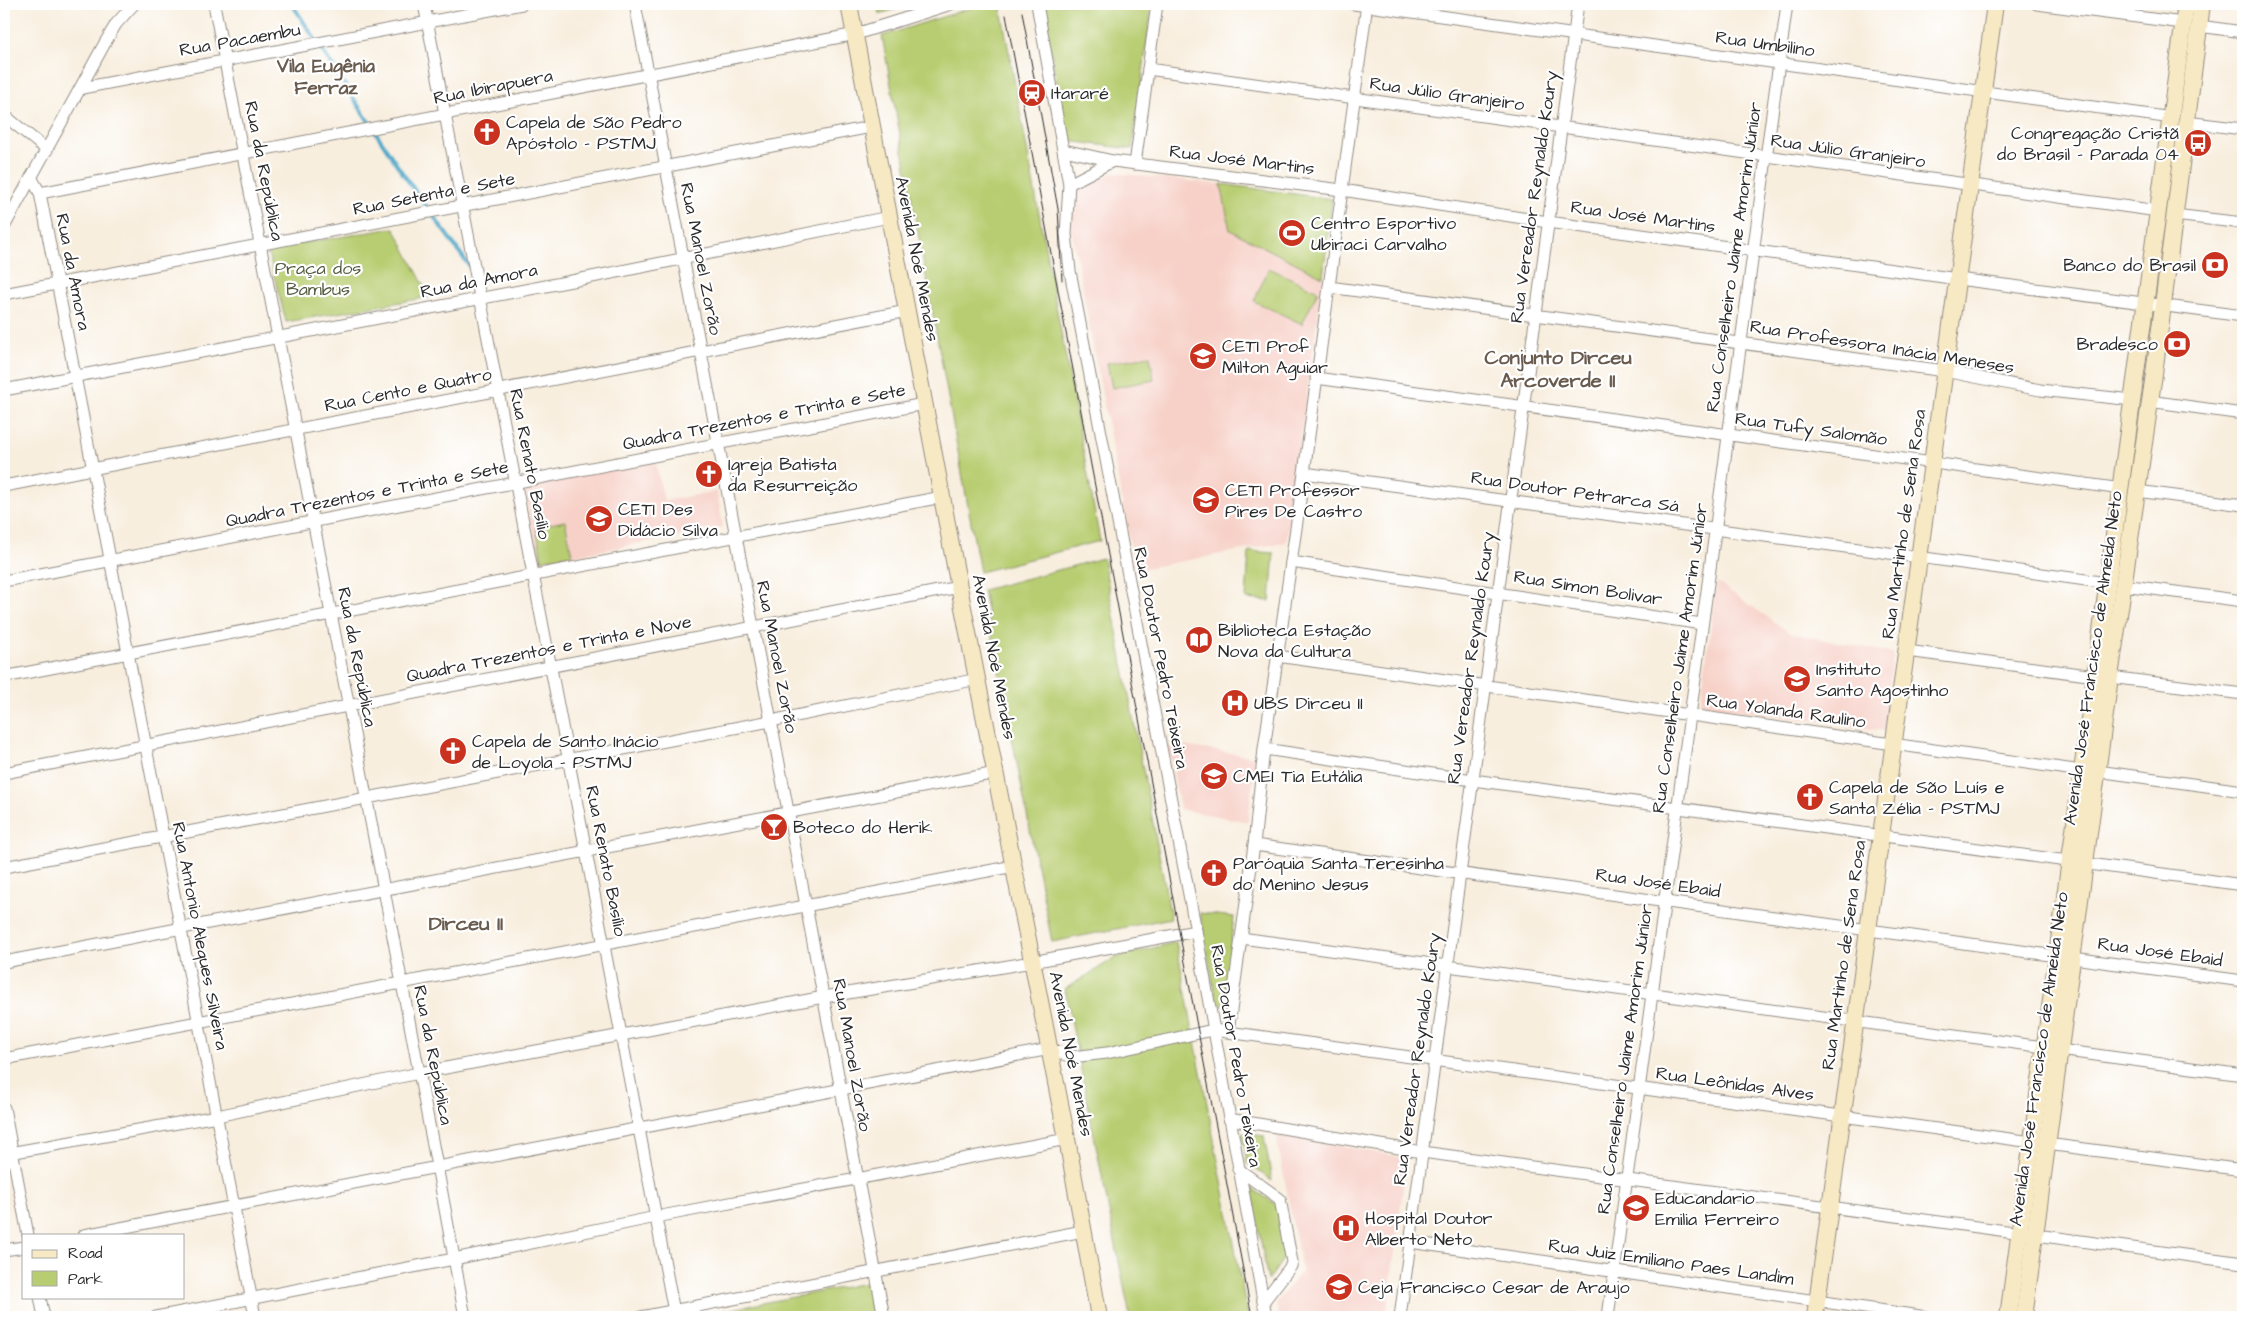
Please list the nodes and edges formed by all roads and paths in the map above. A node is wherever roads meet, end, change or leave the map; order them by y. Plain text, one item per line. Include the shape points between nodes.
1 (134, 4) edge
2 (214, 4) edge
3 (424, 4) edge
4 (522, 4) edge
5 (635, 4) edge
6 (849, 4) edge
7 (951, 4) edge
8 (1037, 4) edge
9 (1157, 4) edge
10 (1354, 4) edge
11 (1578, 4) edge
12 (1787, 4) edge
13 (1995, 4) edge
14 (2037, 4) edge
15 (2186, 4) edge
16 (2202, 4) edge
17 (1367, 5) edge
18 (427, 22) junction
19 (2191, 24) junction
20 (2243, 32) edge
21 (856, 34) junction
22 (1574, 34) junction
23 (224, 60) junction
24 (1778, 63) junction
25 (1148, 68) junction
26 (647, 75) junction
27 (82, 88) junction
28 (1983, 92) junction
29 (1354, 98) junction
30 (445, 114) junction
31 (4, 115) edge
32 (2179, 120) junction
33 (872, 127) junction
34 (1561, 127) junction
35 (2243, 129) edge
36 (47, 150) junction
37 (1064, 150) junction
38 (242, 153) junction
39 (1765, 157) junction
40 (1113, 161) junction
41 (1135, 164) junction
42 (666, 167) junction
43 (31, 177) junction
44 (1070, 184) junction
45 (1970, 185) junction
46 (1342, 190) junction
47 (40, 193) junction
48 (462, 206) junction
49 (2158, 212) junction
50 (2174, 215) junction
51 (889, 217) junction
52 (1548, 222) junction
53 (2243, 223) edge
54 (4, 227) edge
55 (260, 245) junction
56 (1753, 250) junction
57 (682, 259) junction
58 (1958, 279) junction
59 (57, 284) junction
60 (1329, 287) junction
61 (4, 294) edge
62 (479, 298) junction
63 (2154, 304) junction
64 (907, 312) junction
65 (1536, 314) junction
66 (2243, 316) edge
67 (278, 337) junction
68 (1741, 342) junction
69 (701, 351) junction
70 (1944, 371) junction
71 (74, 376) junction
72 (1316, 378) junction
73 (498, 389) junction
74 (4, 390) edge
75 (2142, 400) junction
76 (924, 404) junction
77 (1523, 406) junction
78 (2243, 414) edge
79 (295, 430) junction
80 (1728, 436) junction
81 (718, 444) junction
82 (1932, 463) junction
83 (92, 468) junction
84 (1304, 473) junction
85 (516, 484) junction
86 (4, 486) edge
87 (2129, 490) junction
88 (942, 497) junction
89 (1510, 501) junction
90 (2243, 505) edge
91 (313, 521) junction
92 (1715, 529) junction
93 (735, 536) junction
94 (1919, 557) junction
95 (110, 561) junction
96 (1291, 562) junction
97 (534, 575) junction
98 (4, 581) edge
99 (2116, 584) junction
100 (959, 587) junction
101 (1498, 592) junction
102 (2243, 601) edge
103 (330, 613) junction
104 (1702, 624) junction
105 (753, 628) junction
106 (1907, 651) junction
107 (126, 653) junction
108 (1277, 656) junction
109 (550, 666) junction
110 (2102, 676) junction
111 (4, 677) edge
112 (978, 680) junction
113 (1485, 687) junction
114 (2243, 694) edge
115 (349, 706) junction
116 (1690, 715) junction
117 (771, 721) junction
118 (1894, 744) junction
119 (145, 745) junction
120 (1264, 748) junction
121 (567, 759) junction
122 (2090, 771) junction
123 (4, 773) edge
124 (996, 773) junction
125 (1473, 780) junction
126 (2243, 791) edge
127 (366, 798) junction
128 (1676, 808) junction
129 (789, 812) junction
130 (162, 836) junction
131 (1881, 836) junction
132 (1254, 845) junction
133 (587, 852) junction
134 (2077, 863) junction
135 (1014, 866) junction
136 (4, 867) edge
137 (1460, 874) junction
138 (2243, 885) edge
139 (383, 889) junction
140 (1664, 902) junction
141 (806, 905) junction
142 (180, 928) junction
143 (1869, 930) junction
144 (1196, 931) junction
145 (1241, 938) junction
146 (604, 943) junction
147 (2065, 957) junction
148 (4, 962) edge
149 (1032, 962) junction
150 (1447, 966) junction
151 (2243, 981) edge
152 (401, 982) junction
153 (1652, 994) junction
154 (824, 997) junction
155 (198, 1022) junction
156 (1856, 1022) junction
157 (1213, 1030) junction
158 (1228, 1032) junction
159 (621, 1036) junction
160 (1050, 1049) junction
161 (2052, 1049) junction
162 (4, 1059) edge
163 (1434, 1060) junction
164 (419, 1074) junction
165 (2243, 1075) edge
166 (1638, 1088) junction
167 (840, 1089) junction
168 (4, 1108) edge
169 (217, 1116) junction
170 (1842, 1116) junction
171 (1229, 1119) junction
172 (638, 1129) junction
173 (1067, 1139) junction
174 (2039, 1143) junction
175 (1422, 1152) junction
176 (8, 1153) edge
177 (437, 1166) junction
178 (1238, 1169) junction
179 (2243, 1170) edge
180 (857, 1178) junction
181 (1626, 1180) junction
182 (234, 1206) junction
183 (1832, 1206) junction
184 (656, 1217) junction
185 (1083, 1232) junction
186 (28, 1234) edge
187 (89, 1234) edge
188 (2028, 1234) junction
189 (1410, 1242) junction
190 (22, 1247) edge
191 (4, 1250) edge
192 (454, 1259) junction
193 (2243, 1263) edge
194 (875, 1271) junction
195 (1614, 1272) junction
196 (40, 1298) edge
197 (252, 1300) junction
198 (1263, 1302) junction
199 (1816, 1309) edge
200 (674, 1314) edge
201 (44, 1317) edge
202 (156, 1317) edge
203 (255, 1317) edge
204 (464, 1317) edge
205 (641, 1317) edge
206 (884, 1317) edge
207 (1099, 1317) edge
208 (1266, 1317) edge
209 (1400, 1317) edge
210 (1608, 1317) edge
211 (1927, 1317) edge
212 (2008, 1317) edge
213 (2024, 1317) edge

1 - 27 street via 116,24
2 - 23 street, Rua da República
3 - 18 street, Rua Renato Basílio
4 - 18 street, Rua Pacaembu
5 - 26 street, Rua Manoel Zorão
6 - 21 main road, Avenida Noé Mendes
7 - 21 street, Rua Ibirapuera
8 - 37 street, Rua Doutor Pedro Teixeira
9 - 25 street
10 - 17 street, Rua Umbilino
11 - 22 street, Rua Vereador Reynaldo Koury
12 - 24 street, Rua Conselheiro Jaime Amorim Júnior
13 - 28 main road, Rua Martinho de Sena Rosa
14 - 19 street
15 - 19 main road, Avenida José Francisco de Almeida Neto
16 - 19 main road, Avenida José Francisco de Almeida Neto
17 - 22 street, Rua Umbilino
17 - 29 street
18 - 23 street, Rua Pacaembu
18 - 30 street, Rua Renato Basílio
19 - 20 street
19 - 32 main road, Avenida José Francisco de Almeida Neto
21 - 26 street, Rua Ibirapuera
21 - 33 main road, Avenida Noé Mendes
22 - 24 street, Rua Umbilino
22 - 34 street, Rua Vereador Reynaldo Koury
23 - 27 street, Rua Pacaembu
23 - 38 street, Rua da República
24 - 28 street, Rua Umbilino
24 - 39 street, Rua Conselheiro Jaime Amorim Júnior
25 - 29 street, Rua Júlio Granjeiro
25 - 41 street
26 - 30 street, Rua Ibirapuera
26 - 42 street, Rua Manoel Zorão
27 - 36 street
28 - 32 street, Rua Umbilino
28 - 45 main road, Rua Martinho de Sena Rosa
29 - 34 street, Rua Júlio Granjeiro
29 - 46 street
30 - 38 street, Rua Ibirapuera
30 - 48 street, Rua Renato Basílio
31 - 36 street
32 - 35 street, Rua Umbilino
32 - 49 main road, Avenida José Francisco de Almeida Neto
32 - 50 main road, Avenida José Francisco de Almeida Neto
33 - 42 street, Rua Setenta e Sete
33 - 51 main road, Avenida Noé Mendes
34 - 39 street, Rua Júlio Granjeiro
34 - 52 street, Rua Vereador Reynaldo Koury
36 - 43 street
37 - 40 street, Rua José Martins
37 - 44 street, Rua Doutor Pedro Teixeira
38 - 47 street, Rua Ibirapuera
38 - 55 street, Rua da República
39 - 45 street, Rua Júlio Granjeiro
39 - 56 street, Rua Conselheiro Jaime Amorim Júnior
40 - 41 street, Rua José Martins
40 - 44 street
41 - 46 street, Rua José Martins
42 - 48 street, Rua Setenta e Sete
42 - 57 street, Rua Manoel Zorão
43 - 47 street, Rua da Amora
43 - 54 street
44 - 144 street, Rua Doutor Pedro Teixeira via 1066,234 1070,271
45 - 49 street, Rua Júlio Granjeiro
45 - 58 main road, Rua Martinho de Sena Rosa
46 - 52 street, Rua José Martins
46 - 60 street
47 - 59 street, Rua da Amora
48 - 55 street, Rua Setenta e Sete
48 - 62 street, Rua Renato Basílio
49 - 63 main road, Avenida José Francisco de Almeida Neto
50 - 53 street
50 - 63 main road, Avenida José Francisco de Almeida Neto
51 - 57 street, Rua da Amora
51 - 64 main road, Avenida Noé Mendes
52 - 56 street, Rua José Martins
52 - 65 street, Rua Vereador Reynaldo Koury
55 - 59 street, Rua Setenta e Sete
55 - 67 street, Rua da República
56 - 58 street, Rua José Martins
56 - 68 street, Rua Conselheiro Jaime Amorim Júnior
57 - 62 street, Rua da Amora
57 - 69 street, Rua Manoel Zorão
58 - 63 street, Rua José Martins
58 - 70 main road, Rua Martinho de Sena Rosa
59 - 61 street, Rua Setenta e Sete
59 - 71 street, Rua da Amora
60 - 65 street, Rua Professora Inácia Meneses
60 - 72 street
62 - 67 street, Rua da Amora
62 - 73 street, Rua Renato Basílio
63 - 66 street, Rua José Martins
63 - 75 main road, Avenida José Francisco de Almeida Neto
64 - 69 street, Rua Cento e Quatro
64 - 76 main road, Avenida Noé Mendes
65 - 68 street, Rua Professora Inácia Meneses
65 - 77 street, Rua Vereador Reynaldo Koury
67 - 71 street, Rua da Amora
67 - 79 street, Rua da República
68 - 70 street, Rua Professora Inácia Meneses
68 - 80 street, Rua Conselheiro Jaime Amorim Júnior
69 - 73 street, Rua Cento e Quatro
69 - 81 street, Rua Manoel Zorão
70 - 75 street, Rua Professora Inácia Meneses via 2040,390
70 - 82 main road, Rua Martinho de Sena Rosa
71 - 74 street, Rua da Amora
71 - 83 street, Rua Antonio Aleques Silveira
72 - 77 street, Rua Tufy Salomão
72 - 84 street
73 - 79 street, Rua Cento e Quatro
73 - 85 street, Rua Renato Basílio
75 - 78 street, Rua Professora Inácia Meneses
75 - 87 main road, Avenida José Francisco de Almeida Neto
76 - 81 street, Quadra Trezentos e Trinta e Sete
76 - 88 main road, Avenida Noé Mendes
77 - 80 street, Rua Tufy Salomão
77 - 89 street, Rua Vereador Reynaldo Koury
79 - 83 street, Rua Cento e Quatro
79 - 91 street, Rua da República
80 - 82 street, Rua Tufy Salomão
80 - 92 street, Rua Conselheiro Jaime Amorim Júnior
81 - 85 street, Quadra Trezentos e Trinta e Sete
81 - 93 street, Rua Manoel Zorão
82 - 87 street, Rua Tufy Salomão
82 - 94 main road, Rua Martinho de Sena Rosa
83 - 86 street, Rua Cento e Quatro
83 - 95 street, Rua Antonio Aleques Silveira
84 - 89 street, Rua Doutor Petrarca Sá
84 - 96 street
85 - 91 street, Quadra Trezentos e Trinta e Sete
85 - 97 street, Rua Renato Basílio
87 - 90 street, Rua Tufy Salomão
87 - 99 main road, Avenida José Francisco de Almeida Neto
88 - 93 street
88 - 100 main road, Avenida Noé Mendes
89 - 92 street, Rua Doutor Petrarca Sá
89 - 101 street, Rua Vereador Reynaldo Koury
91 - 95 street, Quadra Trezentos e Trinta e Sete
91 - 103 street, Rua da República
92 - 94 street, Rua Doutor Petrarca Sá
92 - 104 street, Rua Conselheiro Jaime Amorim Júnior
93 - 97 street
93 - 105 street, Rua Manoel Zorão
94 - 99 street, Rua Doutor Petrarca Sá
94 - 106 main road, Rua Martinho de Sena Rosa
95 - 98 street, Quadra Trezentos e Trinta e Sete
95 - 107 street, Rua Antonio Aleques Silveira
96 - 101 street, Rua Simon Bolivar
96 - 108 street
97 - 103 street
97 - 109 street, Rua Renato Basílio
99 - 102 street, Rua Doutor Petrarca Sá
99 - 110 main road, Avenida José Francisco de Almeida Neto
100 - 105 street, Quadra Trezentos e Trinta e Nove
100 - 112 main road, Avenida Noé Mendes
101 - 104 street, Rua Simon Bolivar
101 - 113 street, Rua Vereador Reynaldo Koury
103 - 107 street
103 - 115 street, Rua da República
104 - 116 street, Rua Conselheiro Jaime Amorim Júnior
105 - 109 street, Quadra Trezentos e Trinta e Nove
105 - 117 street, Rua Manoel Zorão
106 - 110 street
106 - 118 main road, Rua Martinho de Sena Rosa
107 - 111 street
107 - 119 street, Rua Antonio Aleques Silveira
108 - 113 street, Rua Yolanda Raulino
108 - 120 street
109 - 115 street, Quadra Trezentos e Trinta e Nove
109 - 121 street, Rua Renato Basílio
110 - 114 street
110 - 122 main road, Avenida José Francisco de Almeida Neto
112 - 117 street
112 - 124 main road, Avenida Noé Mendes
113 - 116 street, Rua Yolanda Raulino
113 - 125 street, Rua Vereador Reynaldo Koury
115 - 119 street, Quadra Trezentos e Trinta e Nove
115 - 127 street, Rua da República
116 - 118 street, Rua Yolanda Raulino
116 - 128 street, Rua Conselheiro Jaime Amorim Júnior
117 - 121 street
117 - 129 street, Rua Manoel Zorão
118 - 122 street, Rua Yolanda Raulino
118 - 131 main road, Rua Martinho de Sena Rosa
119 - 123 street, Quadra Trezentos e Trinta e Nove
119 - 130 street, Rua Antonio Aleques Silveira
120 - 125 street
120 - 132 street
121 - 127 street
121 - 133 street, Rua Renato Basílio
122 - 126 street, Rua Yolanda Raulino
122 - 134 main road, Avenida José Francisco de Almeida Neto
124 - 129 street
124 - 135 main road, Avenida Noé Mendes
125 - 128 street
125 - 137 street, Rua Vereador Reynaldo Koury
127 - 130 street
127 - 139 street, Rua da República
128 - 131 street
128 - 140 street, Rua Conselheiro Jaime Amorim Júnior
129 - 133 street
129 - 141 street, Rua Manoel Zorão
130 - 136 street
130 - 142 street, Rua Antonio Aleques Silveira
131 - 134 street
131 - 143 main road, Rua Martinho de Sena Rosa
132 - 137 street, Rua José Ebaid
132 - 145 street
133 - 139 street
133 - 146 street, Rua Renato Basílio
134 - 138 street
134 - 147 main road, Avenida José Francisco de Almeida Neto
135 - 141 street
135 - 149 main road, Avenida Noé Mendes
137 - 140 street, Rua José Ebaid
137 - 150 street, Rua Vereador Reynaldo Koury
139 - 142 street
139 - 152 street, Rua da República
140 - 143 street, Rua José Ebaid
140 - 153 street, Rua Conselheiro Jaime Amorim Júnior
141 - 146 street
141 - 154 street, Rua Manoel Zorão
142 - 148 street
142 - 155 street, Rua Antonio Aleques Silveira
143 - 147 street, Rua José Ebaid
143 - 156 main road, Rua Martinho de Sena Rosa
144 - 149 street
144 - 157 street, Rua Doutor Pedro Teixeira
145 - 150 street
145 - 158 street
146 - 152 street
146 - 159 street, Rua Renato Basílio
147 - 151 street, Rua José Ebaid
147 - 161 main road, Avenida José Francisco de Almeida Neto
149 - 154 street
149 - 160 main road, Avenida Noé Mendes
150 - 153 street
150 - 163 street, Rua Vereador Reynaldo Koury
152 - 155 street
152 - 164 street, Rua da República
153 - 156 street
153 - 166 street, Rua Conselheiro Jaime Amorim Júnior
154 - 159 street
154 - 167 street, Rua Manoel Zorão
155 - 162 street
155 - 169 street, Rua Antonio Aleques Silveira
156 - 161 street
156 - 170 main road, Rua Martinho de Sena Rosa
157 - 158 street, Rua Leônidas Alves
157 - 160 street, Rua Leônidas Alves via 1107,1053 1071,1057
157 - 171 street, Rua Doutor Pedro Teixeira
158 - 163 street, Rua Leônidas Alves
159 - 164 street
159 - 172 street, Rua Renato Basílio
160 - 167 street
160 - 173 main road, Avenida Noé Mendes
161 - 165 street
161 - 174 main road, Avenida José Francisco de Almeida Neto
163 - 166 street, Rua Leônidas Alves
163 - 175 street, Rua Vereador Reynaldo Koury
164 - 169 street
164 - 177 street, Rua da República
166 - 170 street, Rua Leônidas Alves
166 - 181 street, Rua Conselheiro Jaime Amorim Júnior
167 - 172 street
167 - 180 street, Rua Manoel Zorão
168 - 176 street
169 - 176 street
169 - 182 street, Rua Antonio Aleques Silveira
170 - 174 street, Rua Leônidas Alves
170 - 183 main road, Rua Martinho de Sena Rosa
171 - 175 street
171 - 178 street, Rua Doutor Pedro Teixeira
172 - 177 street
172 - 184 street, Rua Renato Basílio
173 - 180 street
173 - 185 main road, Avenida Noé Mendes
174 - 179 street, Rua Leônidas Alves
174 - 188 main road, Avenida José Francisco de Almeida Neto
175 - 181 street
175 - 189 street, Rua Vereador Reynaldo Koury
176 - 186 street
177 - 182 street
177 - 192 street, Rua da República
178 - 198 street, Rua Doutor Pedro Teixeira
178 - 198 street via 1280,1199 1292,1255 1291,1266
180 - 184 street
180 - 194 street, Rua Manoel Zorão
181 - 183 street
181 - 195 street, Rua Conselheiro Jaime Amorim Júnior
182 - 187 street
182 - 197 street, Rua Antonio Aleques Silveira
183 - 188 street
183 - 199 main road, Rua Martinho de Sena Rosa
184 - 192 street
184 - 200 street, Rua Renato Basílio
185 - 194 street
185 - 207 main road, Avenida Noé Mendes
188 - 193 street
188 - 212 main road, Avenida José Francisco de Almeida Neto
188 - 213 main road, Avenida José Francisco de Almeida Neto
189 - 195 street, Rua Juiz Emiliano Paes Landim
189 - 209 street, Rua Vereador Reynaldo Koury
190 - 191 street
192 - 197 street
192 - 204 street, Rua da República
194 - 200 street
194 - 206 street, Rua Manoel Zorão
195 - 199 street, Rua Juiz Emiliano Paes Landim
195 - 210 street, Rua Conselheiro Jaime Amorim Júnior
196 - 201 street
197 - 202 street
197 - 203 street, Rua Antonio Aleques Silveira
198 - 208 street, Rua Doutor Pedro Teixeira
199 - 211 street, Rua Juiz Emiliano Paes Landim
200 - 205 street

